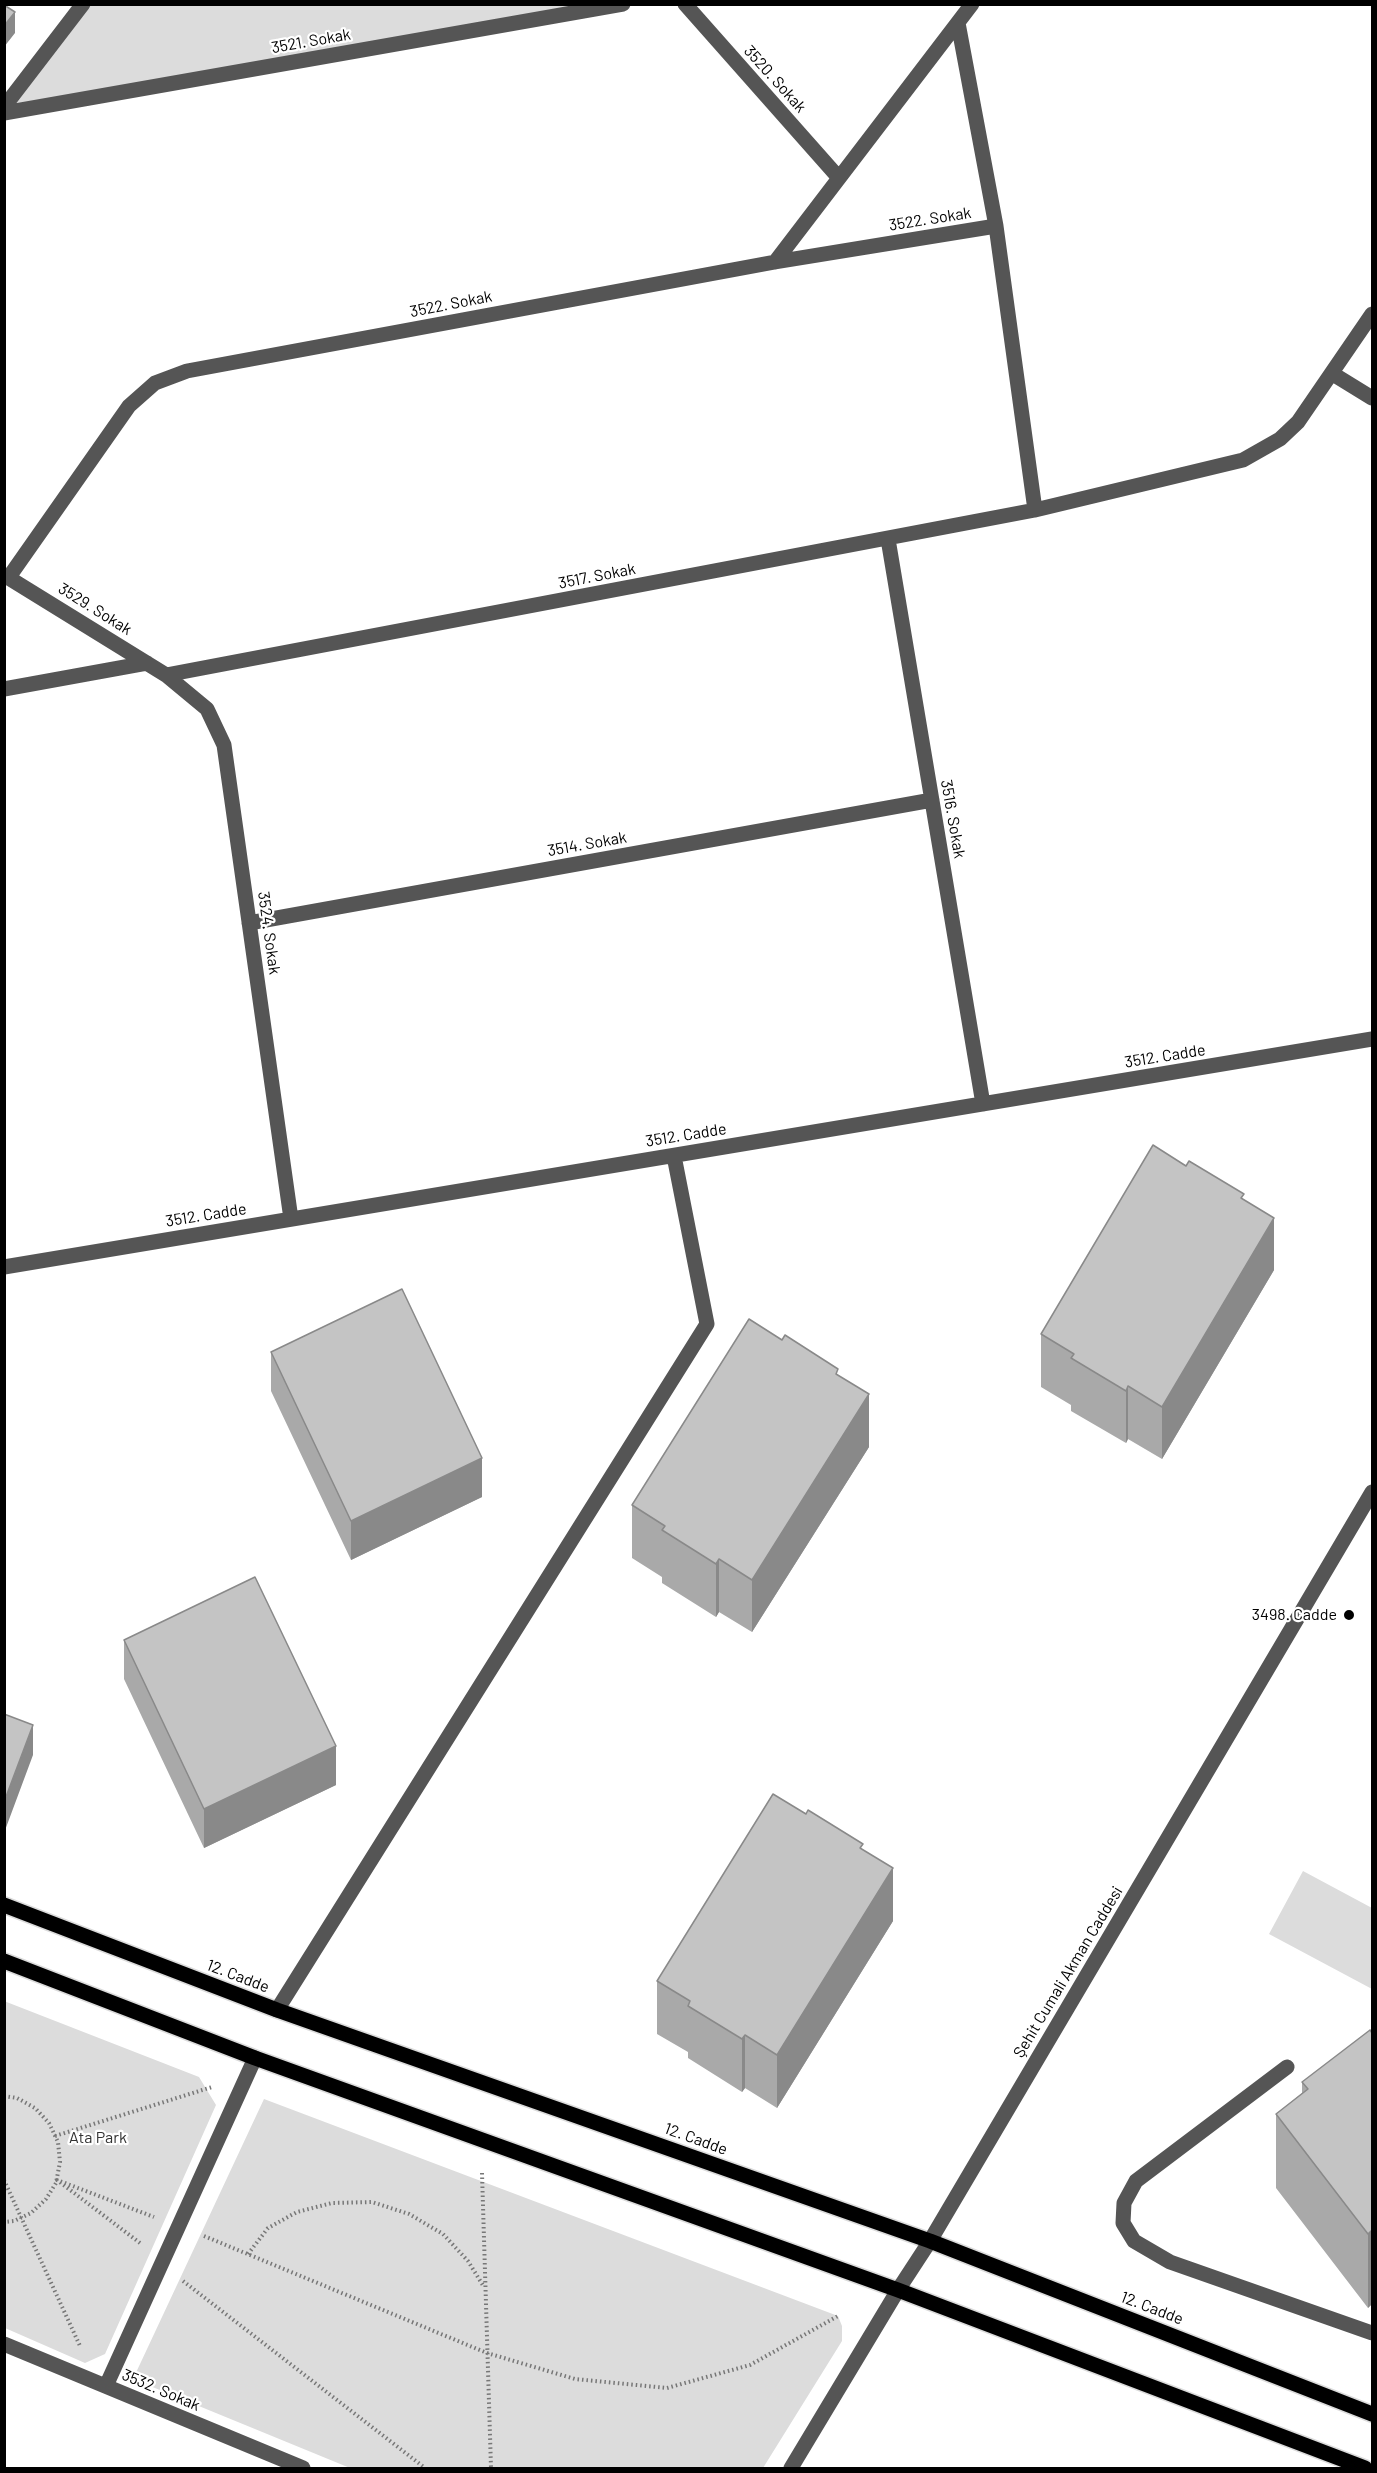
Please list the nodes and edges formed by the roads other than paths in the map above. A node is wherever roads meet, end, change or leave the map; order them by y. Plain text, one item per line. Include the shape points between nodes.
1 (83, 4) edge
2 (623, 4) edge
3 (685, 4) edge
4 (972, 4) edge
5 (958, 23) junction
6 (4, 106) edge
7 (4, 113) edge
8 (839, 178) junction
9 (996, 226) junction
10 (775, 262) junction
11 (1372, 314) edge
12 (1333, 374) junction
13 (1372, 398) edge
14 (1035, 510) junction
15 (888, 539) junction
16 (7, 576) edge
17 (147, 663) junction
18 (165, 675) junction
19 (4, 689) edge
20 (932, 800) junction
21 (249, 923) junction
22 (1372, 1039) edge
23 (983, 1104) junction
24 (674, 1156) junction
25 (291, 1219) junction
26 (4, 1267) edge
27 (1372, 1492) edge
28 (4, 1905) edge
29 (4, 1961) edge
30 (277, 2010) junction
31 (255, 2058) junction
32 (1287, 2067) dead end
33 (930, 2241) junction
34 (898, 2290) junction
35 (1372, 2333) edge
36 (4, 2344) edge
37 (106, 2386) junction
38 (1372, 2414) edge
39 (303, 2469) edge
40 (790, 2469) edge
41 (1365, 2469) edge

1 - 6 street
2 - 7 street, 3521. Sokak
3 - 8 street, 3520. Sokak
4 - 5 street
5 - 8 street
5 - 9 street
8 - 10 street
9 - 10 street, 3522. Sokak
9 - 14 street
10 - 16 street, 3522. Sokak via 187,371 156,383 129,406
11 - 12 street, 3517. Sokak
12 - 13 street
12 - 14 street, 3517. Sokak via 1299,422 1280,439 1243,460
14 - 15 street, 3517. Sokak
15 - 18 street, 3517. Sokak
15 - 20 street, 3516. Sokak
16 - 17 street, 3529. Sokak
17 - 18 street, 3529. Sokak
17 - 19 street
18 - 21 street, 3524. Sokak via 207,709 224,745
20 - 21 street, 3514. Sokak
20 - 23 street, 3516. Sokak
21 - 25 street, 3524. Sokak
22 - 23 street, 3512. Cadde
23 - 24 street, 3512. Cadde
24 - 25 street, 3512. Cadde
24 - 30 street via 707,1324
25 - 26 street, 3512. Cadde
27 - 33 street, Şehit Cumali Akman Caddesi
28 - 30 main road, 12. Cadde
29 - 31 main road
30 - 33 main road, 12. Cadde
31 - 34 main road
31 - 37 street
32 - 35 street via 1136,2181 1124,2203 1123,2223 1134,2241 1170,2262
33 - 34 street, Şehit Cumali Akman Caddesi
33 - 38 main road, 12. Cadde
34 - 40 street, Şehit Cumali Akman Caddesi
34 - 41 main road
36 - 37 street, 3532. Sokak
37 - 39 street, 3532. Sokak

